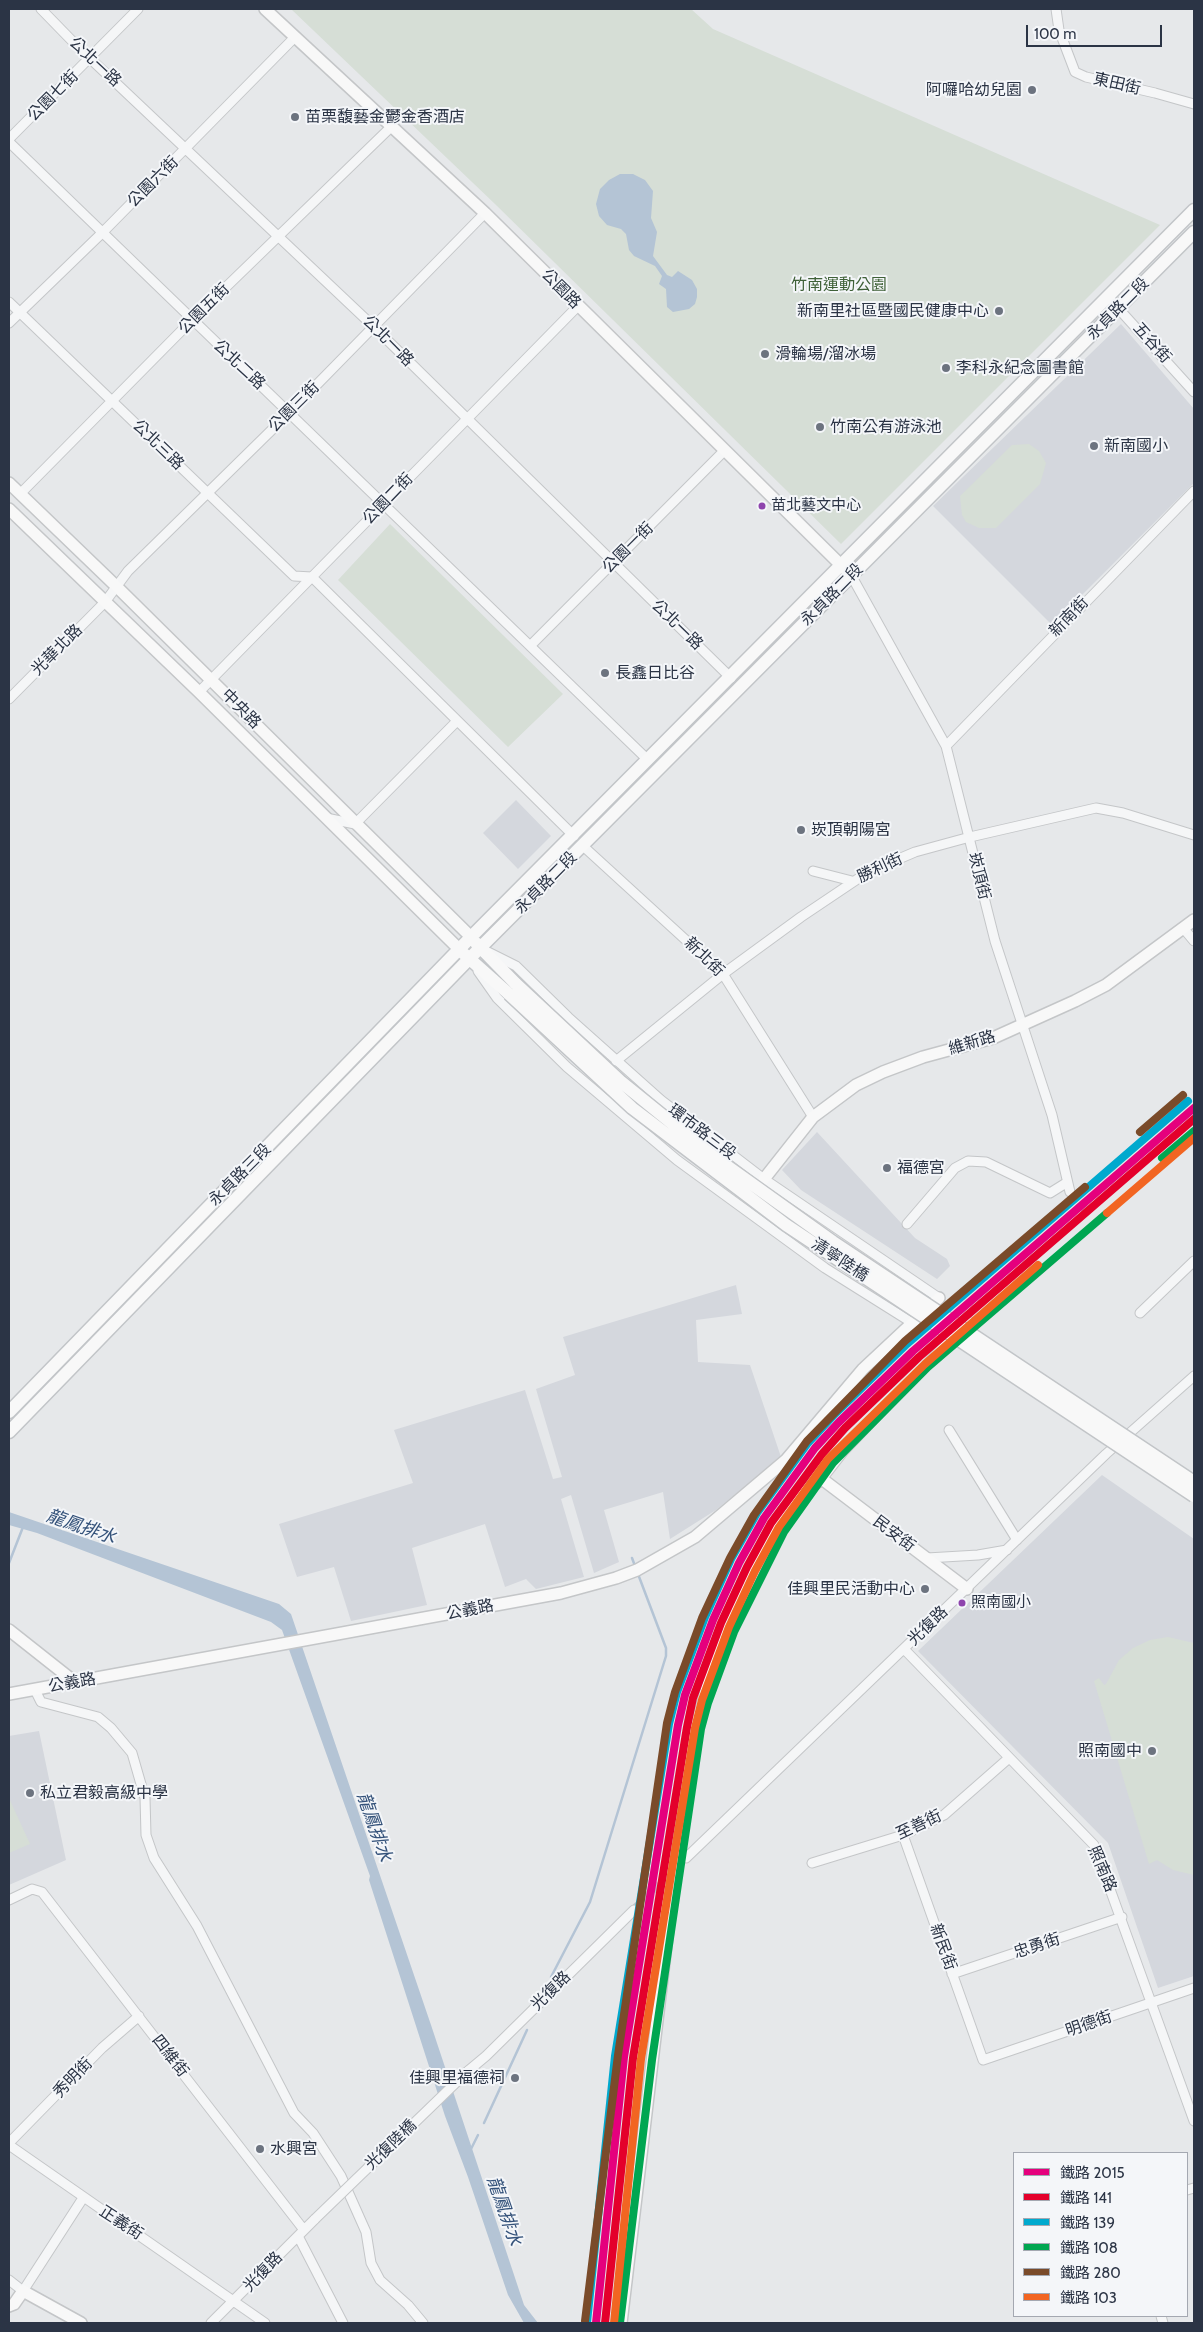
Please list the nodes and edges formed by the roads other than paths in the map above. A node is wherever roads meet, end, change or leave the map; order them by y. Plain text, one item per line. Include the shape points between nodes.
1 (41, 9) edge
2 (138, 9) edge
3 (265, 9) edge
4 (1056, 9) edge
5 (294, 38) junction
6 (91, 58) junction
7 (1194, 104) edge
8 (390, 127) junction
9 (9, 140) edge
10 (186, 149) junction
11 (1194, 210) edge
12 (484, 213) junction
13 (1179, 225) junction
14 (102, 233) junction
15 (1192, 234) edge
16 (279, 237) junction
17 (1108, 297) junction
18 (9, 302) edge
19 (578, 306) junction
20 (1120, 307) junction
21 (20, 312) junction
22 (191, 321) junction
23 (9, 323) edge
24 (373, 326) junction
25 (1194, 392) edge
26 (112, 401) junction
27 (290, 412) junction
28 (466, 420) junction
29 (725, 450) junction
30 (9, 483) edge
31 (1194, 490) edge
32 (208, 492) junction
33 (20, 494) junction
34 (384, 503) junction
35 (9, 509) edge
36 (613, 563) junction
37 (842, 565) junction
38 (851, 575) junction
39 (312, 577) junction
40 (118, 587) junction
41 (105, 602) junction
42 (530, 646) junction
43 (732, 678) junction
44 (212, 680) junction
45 (199, 692) junction
46 (9, 699) edge
47 (688, 720) junction
48 (457, 721) junction
49 (698, 730) junction
50 (946, 746) junction
51 (648, 760) junction
52 (326, 818) junction
53 (355, 824) junction
54 (1194, 835) edge
55 (574, 836) junction
56 (970, 836) junction
57 (583, 846) junction
58 (813, 871) dead end
59 (852, 881) junction
60 (1194, 920) edge
61 (1184, 929) junction
62 (472, 937) junction
63 (1194, 941) edge
64 (480, 948) junction
65 (460, 950) junction
66 (469, 959) junction
67 (723, 974) junction
68 (513, 989) junction
69 (1023, 1024) junction
70 (616, 1061) junction
71 (813, 1117) junction
72 (731, 1153) junction
73 (764, 1179) junction
74 (1066, 1183) junction
75 (709, 1184) junction
76 (1070, 1192) tunnel mouth
77 (907, 1224) dead end
78 (1194, 1261) edge
79 (939, 1298) joint
80 (1140, 1313) dead end
81 (911, 1322) junction
82 (971, 1322) dead end
83 (1194, 1376) edge
84 (9, 1412) edge
85 (949, 1430) dead end
86 (9, 1432) edge
87 (822, 1479) junction
88 (1194, 1482) edge
89 (1194, 1496) edge
90 (1017, 1540) junction
91 (1007, 1550) junction
92 (927, 1558) junction
93 (967, 1588) junction
94 (9, 1630) edge
95 (904, 1649) junction
96 (76, 1682) junction
97 (35, 1690) junction
98 (9, 1694) edge
99 (1009, 1758) junction
100 (903, 1835) junction
101 (681, 1857) junction
102 (812, 1863) dead end
103 (9, 1900) edge
104 (634, 1910) tunnel mouth
105 (1122, 1918) junction
106 (952, 1974) junction
107 (1194, 1988) edge
108 (1152, 2002) junction
109 (138, 2016) junction
110 (983, 2060) joint
111 (468, 2071) joint
112 (1194, 2122) edge
113 (9, 2144) edge
114 (83, 2198) junction
115 (314, 2219) joint
116 (301, 2233) junction
117 (9, 2280) edge
118 (23, 2290) junction
119 (234, 2302) junction
120 (10, 2308) edge
121 (81, 2323) edge
122 (211, 2323) edge
123 (265, 2323) edge
124 (343, 2323) edge
125 (423, 2323) edge
126 (621, 2323) edge

1 - 6 street, 公北一路
2 - 6 street, 公園七街
3 - 5 street, 公園路
4 - 7 street, 東田街 via 1059,30 1075,72
5 - 8 street, 公園路
5 - 10 street, 公園六街
6 - 9 street, 公園七街
6 - 10 street, 公北一路
8 - 12 street, 公園路
8 - 16 street, 公園五街
9 - 14 street, 公北二路
10 - 14 street, 公園六街
10 - 16 street, 公北一路
11 - 13 main road, 永貞路二段
12 - 19 street, 公園路
12 - 24 street, 公園三街
13 - 15 main road
13 - 17 main road, 永貞路二段
14 - 21 street, 公園六街
14 - 22 street, 公北二路
15 - 20 main road, 永貞路二段
16 - 22 street, 公園五街
16 - 24 street, 公北一路
17 - 20 street, 五谷街
17 - 37 main road, 永貞路二段
18 - 21 street, 公北三路
19 - 28 street, 公園二街
19 - 29 street, 公園路
20 - 25 street, 五谷街
20 - 38 main road, 永貞路二段
21 - 23 street, 公園六街
21 - 26 street, 公北三路
22 - 26 street, 公園五街
22 - 27 street, 公北二路
24 - 27 street, 公園三街
24 - 28 street, 公北一路
26 - 32 street, 公北三路
26 - 33 street, 公園五街
27 - 32 street, 公園三街
27 - 34 street, 公北二路
28 - 34 street, 公園二街
28 - 36 street, 公北一路
29 - 36 street, 公園一街
29 - 37 street, 公園路
30 - 33 street, 中央路
31 - 50 street, 新南街
32 - 39 street, 公北三路 via 294,576
32 - 40 street, 公園三街 via 128,571
33 - 40 street, 中央路
34 - 39 street, 公園二街
34 - 42 street, 公北二路
35 - 41 street, 中央路
36 - 42 street, 公園一街
36 - 43 street, 公北一路
37 - 38 street, 公園路
37 - 43 main road, 永貞路二段
38 - 49 main road, 永貞路二段
38 - 50 street, 崁頂街
39 - 44 street, 公園二街
39 - 48 street
40 - 41 street, 公園三街
40 - 44 street, 中央路
41 - 45 street, 中央路
41 - 46 street, 光華北路
42 - 51 street, 公北二路
43 - 47 main road, 永貞路二段
44 - 45 street, 公園二街
44 - 53 street, 中央路
45 - 52 street, 中央路
47 - 49 main road
47 - 51 main road, 永貞路二段
48 - 53 street
48 - 55 street
49 - 57 main road, 永貞路二段
50 - 56 street, 崁頂街
51 - 55 main road, 永貞路二段
52 - 53 street
52 - 65 street, 中央路
53 - 62 street, 中央路
54 - 56 street, 勝利街 via 1096,808
55 - 62 main road, 永貞路二段
56 - 59 street, 勝利街 via 915,852
56 - 69 street, 崁頂街 via 995,941
57 - 64 main road, 永貞路二段
57 - 67 street, 新北街
58 - 59 street
59 - 67 street, 勝利街
60 - 61 street, 維新路
61 - 63 street
61 - 69 street, 維新路 via 1106,985
62 - 64 main road
62 - 65 main road, 永貞路三段
64 - 66 main road, 永貞路二段
64 - 68 main road
64 - 70 street, 環市路三段 via 516,966
65 - 66 main road
65 - 84 main road, 永貞路三段
66 - 68 main road
66 - 75 street via 497,998 567,1067
66 - 86 main road, 永貞路三段
67 - 70 street, 勝利街
67 - 71 street, 新北街
68 - 88 main road, 清寧陸橋, bridge via 620,1082 710,1154 833,1242
68 - 89 main road, 清寧陸橋, bridge via 632,1108 786,1225
69 - 71 street, 維新路 via 993,1038 923,1057 883,1072 856,1085
69 - 74 street, 崁頂街 via 1052,1115
70 - 72 street, 環市路三段
71 - 73 street, 維新路
72 - 73 street, 環市路三段
72 - 75 street
73 - 79 street, 環市路三段
74 - 76 street, 崁頂街
74 - 77 street via 1050,1193 986,1162 968,1161 955,1168
75 - 81 street via 825,1268
78 - 80 street
79 - 81 street
81 - 96 street, 公義路 via 846,1388 770,1475 695,1537 627,1574 561,1593
82 - 87 street via 843,1452
83 - 90 street, 光復路 via 1106,1454
85 - 90 street
87 - 92 street, 民安街
87 - 101 street via 798,1498 764,1549 709,1680 696,1728
90 - 91 street, 光復路
91 - 92 street
91 - 93 street, 光復路
92 - 93 street, 民安街
93 - 95 street, 光復路
94 - 96 street
95 - 99 street, 照南路
95 - 101 street, 光復路
96 - 97 street, 公義路
97 - 98 street, 公義路
97 - 125 street via 41,1702 98,1717 132,1753 145,1798 146,1835 154,1858 197,1926 294,2113 313,2132 341,2176 366,2232 370,2263 380,2280
99 - 100 street, 至善街 via 944,1815
99 - 105 street, 照南路 via 1094,1845
100 - 102 street, 至善街
100 - 106 street, 新民街
101 - 126 street, bridge via 673,1886
103 - 109 street, 四維街 via 32,1889 42,1892
104 - 111 street, 光復路
105 - 106 street, 忠勇街
105 - 108 street, 照南路
106 - 110 street, 新民街
107 - 108 street, 明德街
108 - 110 street, 明德街
108 - 112 street, 照南路
109 - 113 street, 秀明街 via 102,2048
109 - 116 street, 四維街
111 - 115 street, 光復陸橋, bridge
113 - 114 street, 正義街
114 - 118 street
114 - 119 street, 正義街 via 163,2250
115 - 116 street, 光復路
116 - 119 street, 光復路
116 - 124 street, 四維街
117 - 118 street
118 - 120 street
118 - 121 street
119 - 122 street, 光復路
119 - 123 street, 正義街

